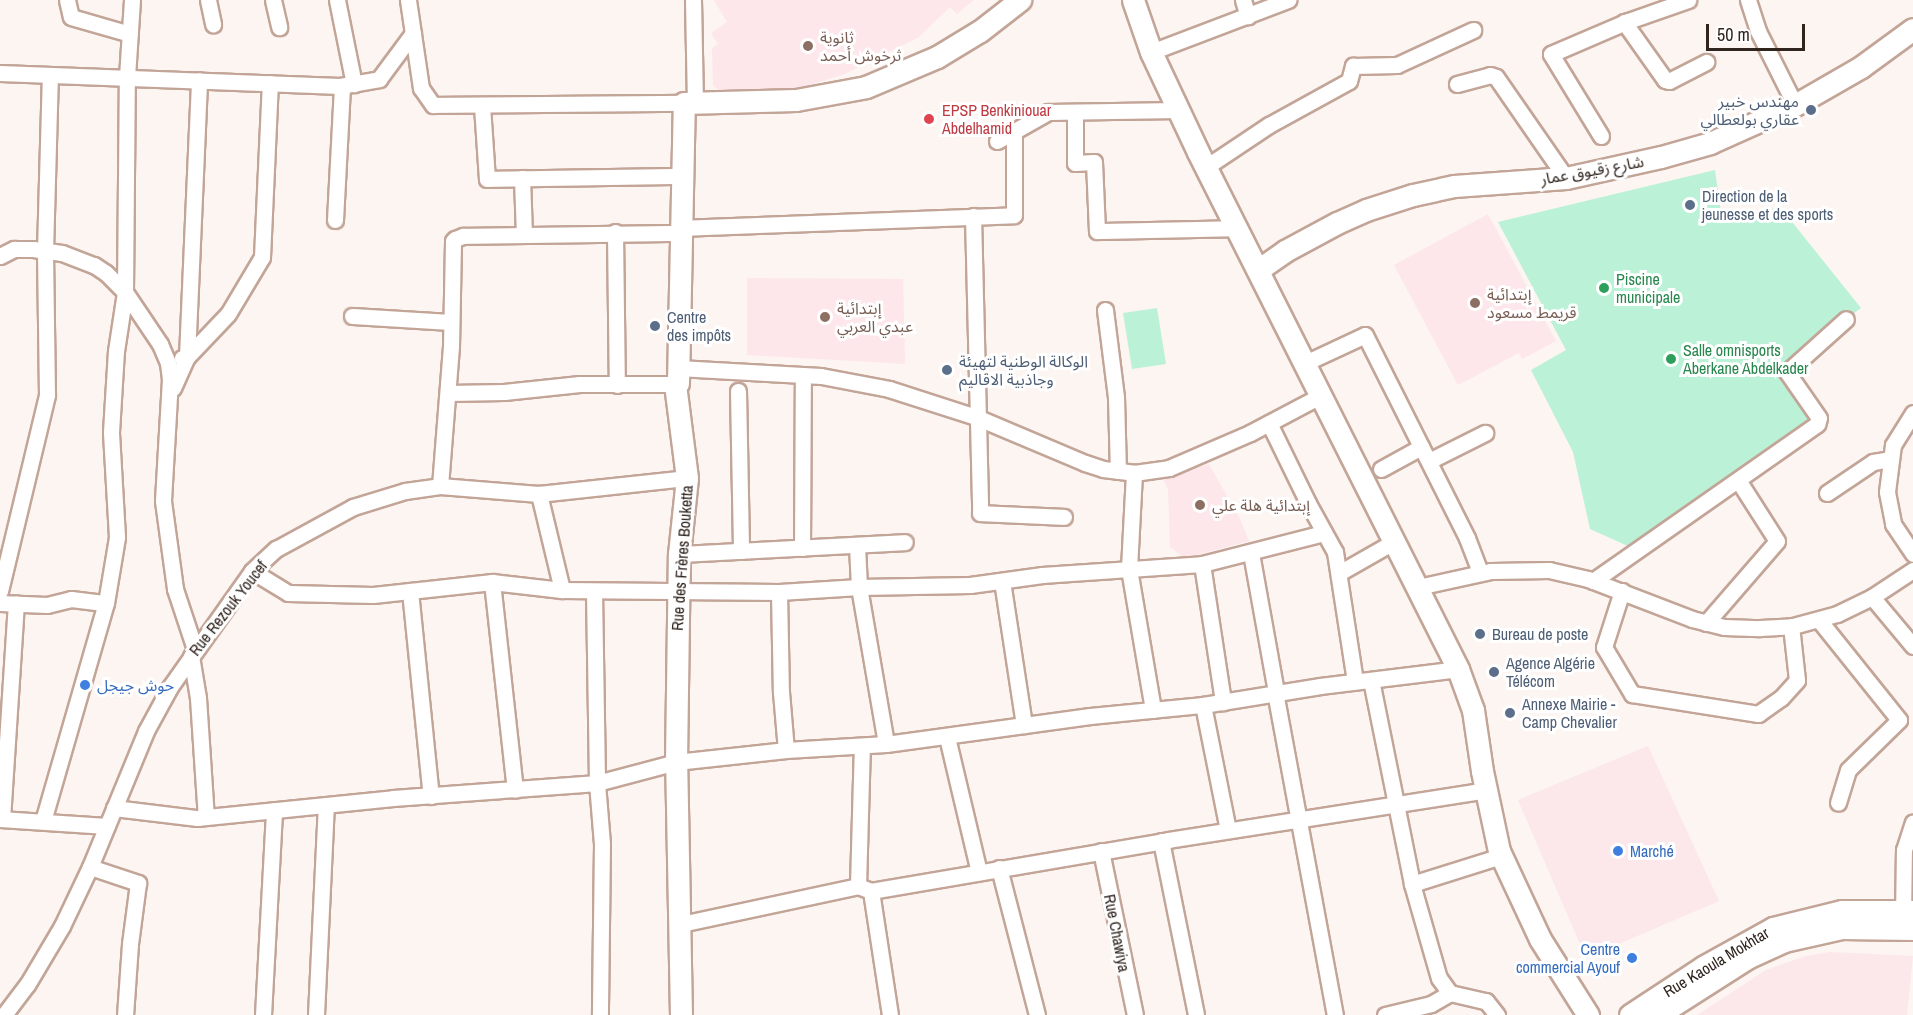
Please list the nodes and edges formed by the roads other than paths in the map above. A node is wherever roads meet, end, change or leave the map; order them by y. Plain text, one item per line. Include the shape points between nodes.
1 (67, 0) edge
2 (132, 0) edge
3 (208, 0) edge
4 (273, 0) edge
5 (337, 0) edge
6 (408, 0) edge
7 (693, 0) edge
8 (1020, 0) edge
9 (1243, 0) edge
10 (1288, 0) edge
11 (1688, 0) edge
12 (1748, 0) edge
13 (1138, 1) edge
14 (1248, 16) junction
15 (1624, 22) junction
16 (213, 24) dead end
17 (279, 27) dead end
18 (1913, 29) edge
19 (1473, 30) dead end
20 (413, 33) junction
21 (130, 34) junction
22 (1151, 52) junction
23 (1706, 62) dead end
24 (0, 73) edge
25 (50, 75) junction
26 (127, 77) junction
27 (199, 80) junction
28 (270, 83) junction
29 (1457, 84) dead end
30 (348, 85) junction
31 (690, 103) junction
32 (1795, 105) junction
33 (482, 106) junction
34 (1179, 110) junction
35 (1075, 112) junction
36 (1014, 132) junction
37 (1601, 136) dead end
38 (997, 141) dead end
39 (1206, 167) junction
40 (682, 176) junction
41 (522, 178) junction
42 (1566, 178) junction
43 (973, 216) junction
44 (335, 220) dead end
45 (1237, 228) junction
46 (680, 230) junction
47 (615, 232) junction
48 (524, 234) junction
49 (45, 250) junction
50 (0, 256) edge
51 (1258, 270) junction
52 (125, 292) junction
53 (1105, 310) dead end
54 (352, 316) dead end
55 (1846, 319) dead end
56 (451, 322) junction
57 (187, 357) junction
58 (168, 363) junction
59 (1305, 363) junction
60 (803, 375) junction
61 (676, 376) junction
62 (617, 385) junction
63 (738, 391) dead end
64 (448, 393) junction
65 (1322, 395) junction
66 (169, 396) junction
67 (1913, 413) edge
68 (976, 417) junction
69 (1269, 423) junction
70 (1485, 433) dead end
71 (1421, 447) junction
72 (1890, 459) junction
73 (1429, 461) junction
74 (1381, 469) dead end
75 (1118, 471) junction
76 (1134, 473) junction
77 (687, 478) junction
78 (1738, 480) junction
79 (440, 486) junction
80 (1827, 493) dead end
81 (539, 494) junction
82 (1064, 517) dead end
83 (1324, 532) junction
84 (1395, 541) junction
85 (906, 542) dead end
86 (857, 545) junction
87 (802, 548) junction
88 (741, 551) junction
89 (1251, 553) junction
90 (679, 554) junction
91 (1913, 554) edge
92 (1202, 564) junction
93 (1129, 569) junction
94 (1913, 570) edge
95 (252, 571) junction
96 (1480, 572) junction
97 (1339, 573) junction
98 (1593, 580) junction
99 (1002, 581) junction
100 (492, 582) junction
101 (859, 587) junction
102 (1418, 587) junction
103 (562, 590) junction
104 (0, 591) edge
105 (411, 591) junction
106 (594, 591) junction
107 (1622, 591) junction
108 (678, 592) junction
109 (779, 592) junction
110 (1872, 597) junction
111 (0, 603) edge
112 (16, 603) junction
113 (106, 603) junction
114 (1819, 620) junction
115 (1706, 623) junction
116 (1791, 626) junction
117 (1913, 646) edge
118 (193, 652) junction
119 (1458, 669) junction
120 (1371, 680) junction
121 (1355, 681) junction
122 (1275, 692) junction
123 (1223, 702) junction
124 (1203, 705) junction
125 (1153, 710) junction
126 (1024, 725) junction
127 (947, 737) junction
128 (886, 744) junction
129 (862, 747) junction
130 (786, 750) junction
131 (676, 762) junction
132 (597, 783) junction
133 (515, 790) junction
134 (1486, 790) junction
135 (431, 796) junction
136 (1838, 803) dead end
137 (1395, 804) junction
138 (326, 805) junction
139 (114, 808) junction
140 (274, 810) junction
141 (206, 817) junction
142 (1300, 818) junction
143 (1, 819) edge
144 (43, 821) junction
145 (1913, 822) edge
146 (107, 826) junction
147 (1228, 830) junction
148 (1161, 841) junction
149 (1101, 851) junction
150 (1501, 856) junction
151 (90, 867) junction
152 (999, 868) junction
153 (980, 872) junction
154 (1412, 884) junction
155 (865, 888) junction
156 (1908, 919) edge
157 (681, 924) junction
158 (1450, 993) junction
159 (4, 1015) edge
160 (125, 1015) edge
161 (263, 1015) edge
162 (316, 1015) edge
163 (600, 1015) edge
164 (681, 1015) edge
165 (890, 1015) edge
166 (1037, 1015) edge
167 (1135, 1015) edge
168 (1196, 1015) edge
169 (1335, 1015) edge
170 (1385, 1015) edge
171 (1497, 1015) edge
172 (1588, 1015) edge
173 (1630, 1015) edge
174 (1659, 1015) edge

1 - 21 street via 70,17
2 - 21 street
3 - 16 street
4 - 17 street
5 - 30 street
6 - 20 street
7 - 31 street
8 - 31 main road via 959,44 915,68 867,87 796,100
9 - 14 street
10 - 14 street
11 - 15 street
12 - 32 street via 1758,31
13 - 22 main road
14 - 22 street
15 - 23 street via 1665,80
15 - 37 street via 1551,54
18 - 32 main road, شارع زقيوق عمار via 1861,67
19 - 39 street via 1397,65 1353,66 1349,81 1269,124
20 - 30 street via 380,79
20 - 33 street via 421,88 433,105
21 - 26 street
22 - 34 main road
24 - 25 street
25 - 26 street
25 - 49 street
26 - 27 street
26 - 52 street
27 - 28 street
27 - 57 street
28 - 30 street
28 - 57 street via 262,257 228,314
29 - 42 street via 1490,75 1496,77
30 - 44 street
31 - 33 street
31 - 40 main road, Rue des Frères Bouketta
32 - 42 main road, شارع زقيوق عمار via 1710,143 1661,158
33 - 41 street via 487,179
34 - 35 street
34 - 39 main road
35 - 36 street via 1048,112
35 - 45 street via 1076,163 1094,162 1097,231
36 - 38 street
36 - 43 street via 1014,214
39 - 45 main road
40 - 41 street
40 - 46 main road, Rue des Frères Bouketta
41 - 48 street
42 - 51 main road, شارع زقيوق عمار via 1454,186 1413,195 1337,223
43 - 46 street
43 - 68 street
45 - 51 main road
46 - 47 street
46 - 61 main road, Rue des Frères Bouketta
47 - 48 street
47 - 62 street
48 - 56 street via 463,236 453,241
49 - 50 street via 14,249
49 - 52 street via 94,265
49 - 104 street via 47,395
51 - 59 main road
52 - 58 street via 149,324
52 - 113 street via 116,351 111,432 117,537
53 - 75 street via 1116,398
54 - 56 street
55 - 78 street via 1787,372 1819,418 1817,424
56 - 64 street
57 - 58 street
57 - 66 street
58 - 66 street
59 - 65 main road
59 - 71 street via 1365,335
60 - 61 street
60 - 68 street via 889,388
60 - 87 street
61 - 62 street
61 - 77 main road, Rue des Frères Bouketta
62 - 64 street
63 - 88 street
64 - 79 street
65 - 69 street
65 - 84 main road
66 - 118 street via 163,501 175,589
67 - 72 street via 1896,439
68 - 75 street via 1085,463
68 - 82 street via 980,513
69 - 76 street via 1169,468
69 - 83 street
70 - 73 street
71 - 73 street
71 - 74 street
72 - 80 street via 1873,462
72 - 91 street via 1890,514
73 - 96 street
75 - 76 street
76 - 93 street
77 - 81 street, Rue Rezouk Youcef
77 - 90 main road, Rue des Frères Bouketta
78 - 98 street
78 - 115 street via 1777,541
79 - 81 street, Rue Rezouk Youcef
79 - 95 street, Rue Rezouk Youcef via 405,491 353,507 285,543
81 - 103 street
83 - 89 street
83 - 97 street via 1335,552
84 - 97 street
84 - 102 main road
85 - 86 street
86 - 87 street
86 - 101 street
87 - 88 street
88 - 90 street
89 - 92 street
89 - 122 street
90 - 108 main road, Rue des Frères Bouketta
92 - 93 street
92 - 123 street
93 - 99 street
93 - 125 street
94 - 110 street
95 - 105 street via 288,593 373,595
95 - 118 street, Rue Rezouk Youcef
96 - 98 street via 1549,570
96 - 102 street
97 - 121 street
98 - 107 street
99 - 101 street
99 - 126 street
100 - 103 street
100 - 105 street
100 - 133 street
101 - 109 street
101 - 128 street
102 - 119 main road
103 - 106 street
105 - 135 street
106 - 108 street
106 - 132 street
107 - 115 street
107 - 116 street via 1604,647 1632,694 1758,714 1781,698 1797,680
108 - 109 street
108 - 131 main road, Rue des Frères Bouketta
109 - 130 street
110 - 114 street
110 - 117 street
111 - 112 street
112 - 113 street via 47,604 71,599
112 - 143 street
113 - 144 street
114 - 116 street
114 - 136 street via 1899,720 1848,771
115 - 116 street via 1737,628
118 - 139 street, Rue Rezouk Youcef via 146,731
118 - 141 street
119 - 120 street
119 - 134 main road via 1473,710
120 - 121 street
120 - 137 street
121 - 122 street
122 - 123 street
122 - 142 street
123 - 124 street
124 - 125 street
124 - 147 street
125 - 126 street
126 - 127 street
127 - 128 street
127 - 153 street
128 - 129 street
129 - 130 street
129 - 155 street
130 - 131 street
131 - 132 street
131 - 157 main road, Rue des Frères Bouketta
132 - 133 street
132 - 163 street via 602,844
133 - 135 street
134 - 137 street
134 - 150 main road
135 - 138 street
137 - 142 street
137 - 154 street
138 - 140 street
138 - 162 street
139 - 141 street
139 - 146 street, Rue Rezouk Youcef
140 - 141 street
140 - 161 street
142 - 147 street
142 - 169 street
143 - 144 street
144 - 146 street
145 - 156 street via 1904,850
146 - 151 street, Rue Rezouk Youcef
147 - 148 street
148 - 149 street
148 - 168 street
149 - 152 street
149 - 167 street, Rue Chawiya
150 - 154 street
150 - 172 main road via 1540,939
151 - 159 street, Rue Rezouk Youcef via 62,926
151 - 160 street via 138,883
152 - 153 street
152 - 166 street
153 - 155 street
154 - 158 street via 1439,978
155 - 157 street
155 - 165 street
156 - 173 main road, Rue Kaoula Mokhtar via 1842,911 1773,928 1697,970
156 - 174 main road, Rue Kaoula Mokhtar via 1784,941 1753,955
157 - 164 main road, Rue des Frères Bouketta
158 - 170 street via 1431,1005
158 - 171 street via 1486,1001

